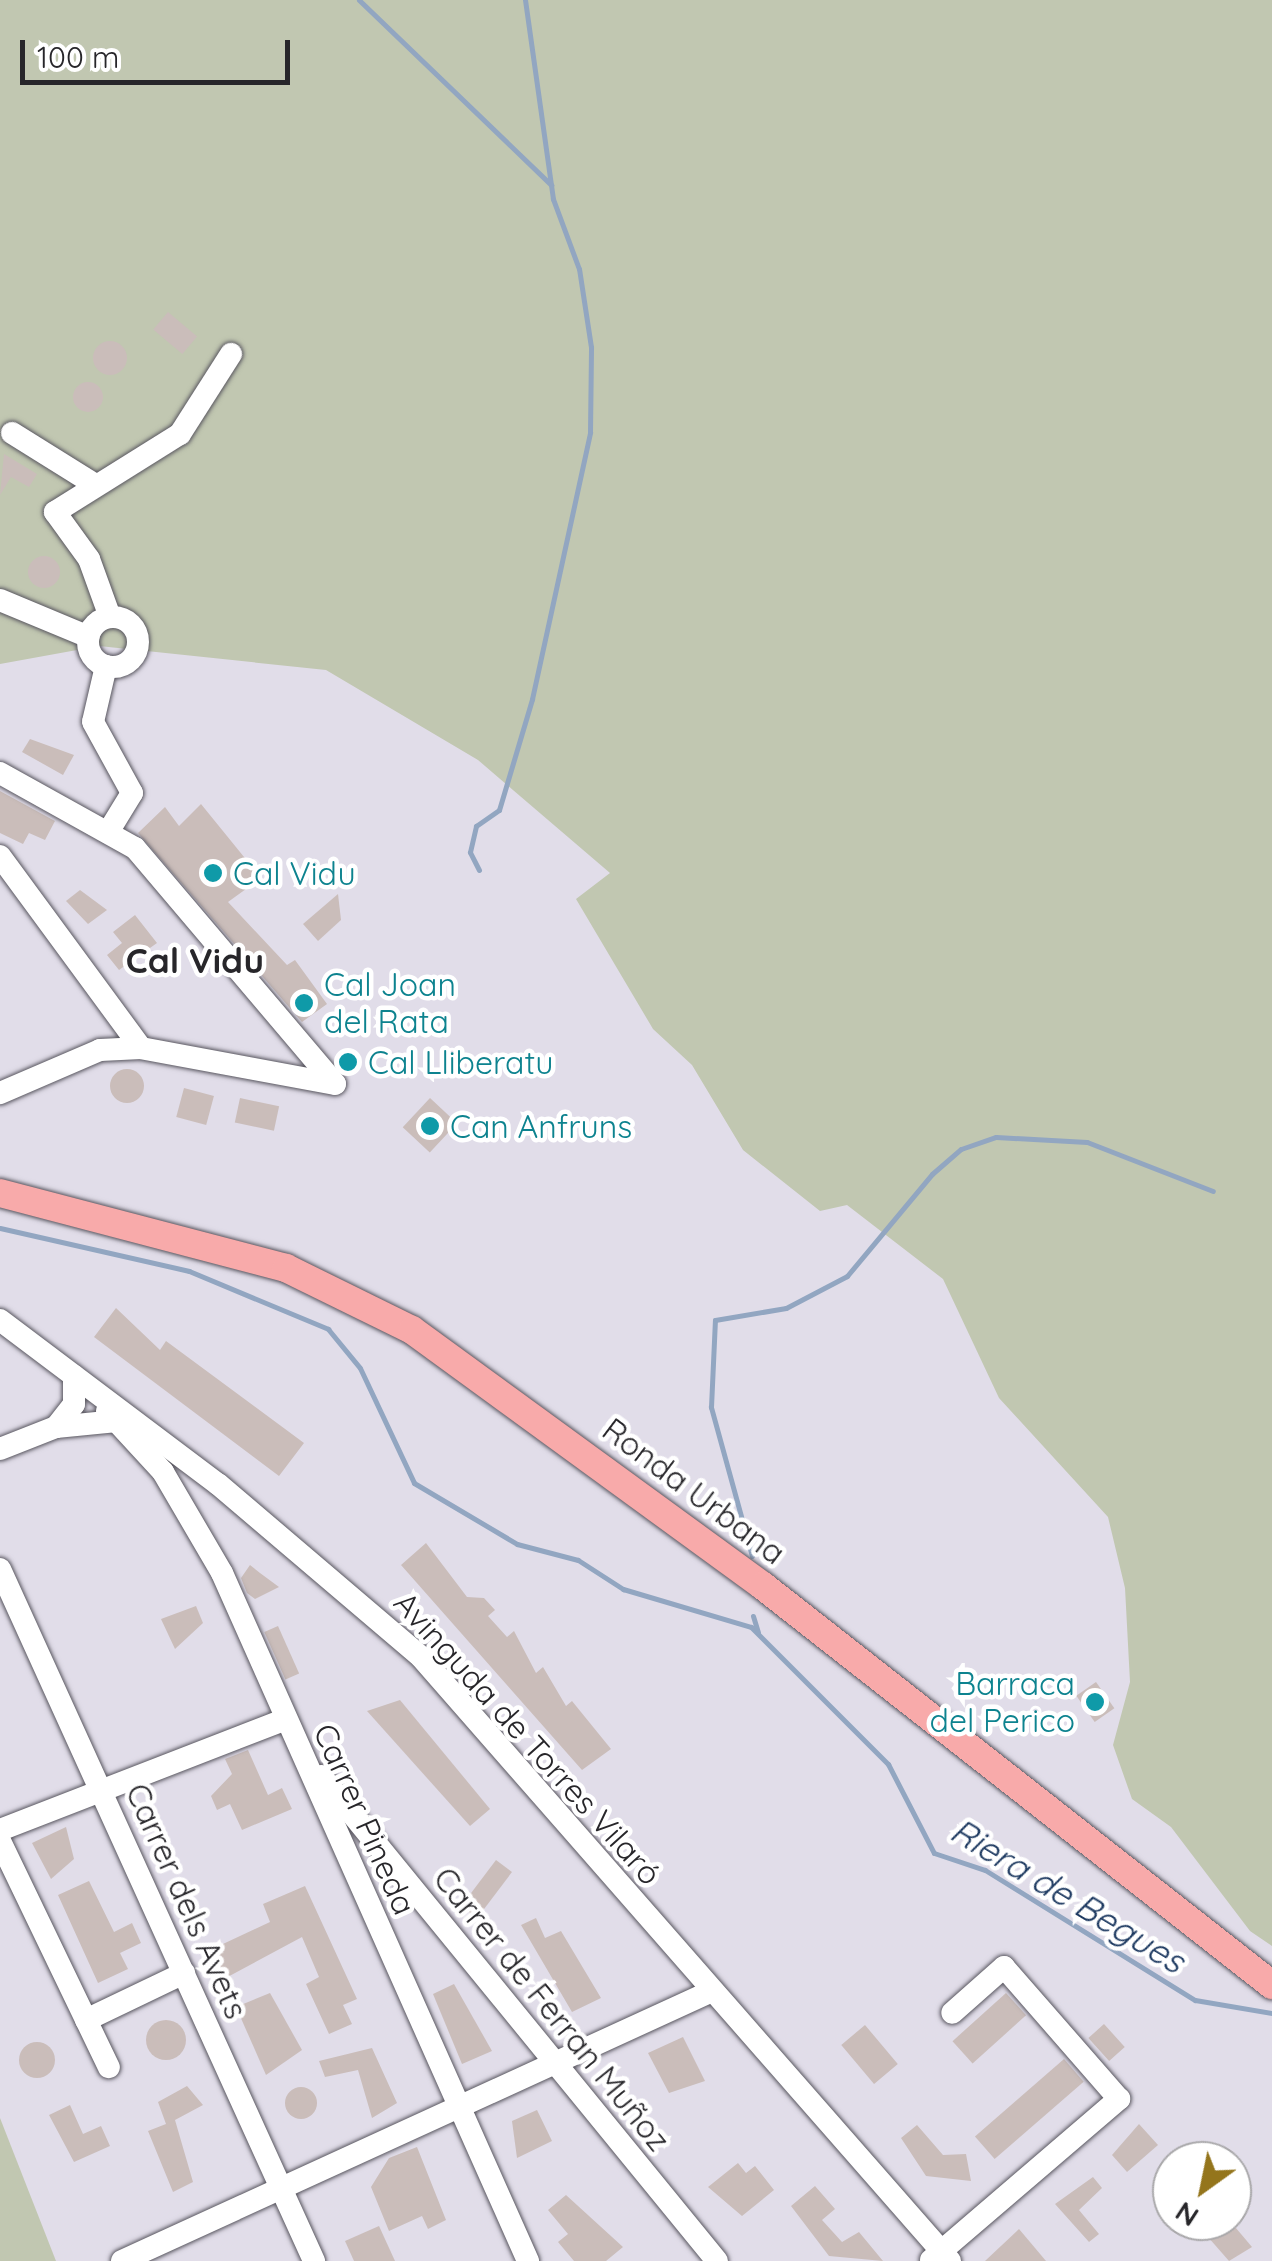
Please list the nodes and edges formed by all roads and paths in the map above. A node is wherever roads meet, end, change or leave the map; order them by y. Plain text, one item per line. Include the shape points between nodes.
1 (231, 354) dead end
2 (12, 433) dead end
3 (94, 484) junction
4 (0, 600) edge
5 (110, 617) junction
6 (88, 637) junction
7 (106, 666) junction
8 (0, 772) edge
9 (110, 829) junction
10 (0, 856) edge
11 (141, 1048) junction
12 (0, 1094) edge
13 (0, 1193) edge
14 (0, 1320) edge
15 (74, 1376) junction
16 (117, 1421) junction
17 (56, 1427) junction
18 (0, 1449) edge
19 (0, 1569) edge
20 (284, 1720) junction
21 (300, 1750) junction
22 (99, 1786) junction
23 (0, 1830) edge
24 (0, 1840) edge
25 (184, 1973) junction
26 (1263, 1978) edge
27 (710, 1992) junction
28 (952, 2013) dead end
29 (86, 2020) junction
30 (552, 2064) junction
31 (109, 2068) dead end
32 (458, 2107) junction
33 (281, 2188) junction
34 (940, 2258) edge
35 (122, 2261) edge
36 (314, 2261) edge
37 (528, 2261) edge
38 (717, 2261) edge

1 - 3 street via 180,434
2 - 3 street
3 - 5 street via 63,500 55,518 89,559
4 - 6 street
5 - 6 street
5 - 7 street via 127,621 138,646 128,663
6 - 7 street
7 - 9 street via 93,722 132,793
8 - 9 street
9 - 11 street via 335,1084
10 - 11 street
11 - 12 street via 100,1050
13 - 26 main road, Ronda Urbana via 286,1268 412,1330 747,1574
14 - 15 street, Avinguda de Torres Vilaró
15 - 16 street, Carrer Pineda
15 - 17 street via 74,1404
15 - 27 street, Avinguda de Torres Vilaró via 331,1574 421,1658
16 - 17 street
16 - 20 street, Carrer Pineda via 184,1504
17 - 18 street
19 - 22 street, Carrer dels Avets
20 - 21 street, Carrer Pineda
20 - 22 street
21 - 30 street, Carrer de Ferran Muñoz
21 - 32 street, Carrer Pineda
22 - 23 street
22 - 25 street, Carrer dels Avets
24 - 29 street
25 - 29 street
25 - 33 street, Carrer dels Avets
27 - 30 street
27 - 34 street, Avinguda de Torres Vilaró
28 - 34 street via 1004,1967 1119,2099
29 - 31 street
30 - 32 street
30 - 38 street, Carrer de Ferran Muñoz
32 - 33 street
32 - 37 street, Carrer Pineda
33 - 35 street
33 - 36 street, Carrer dels Avets

